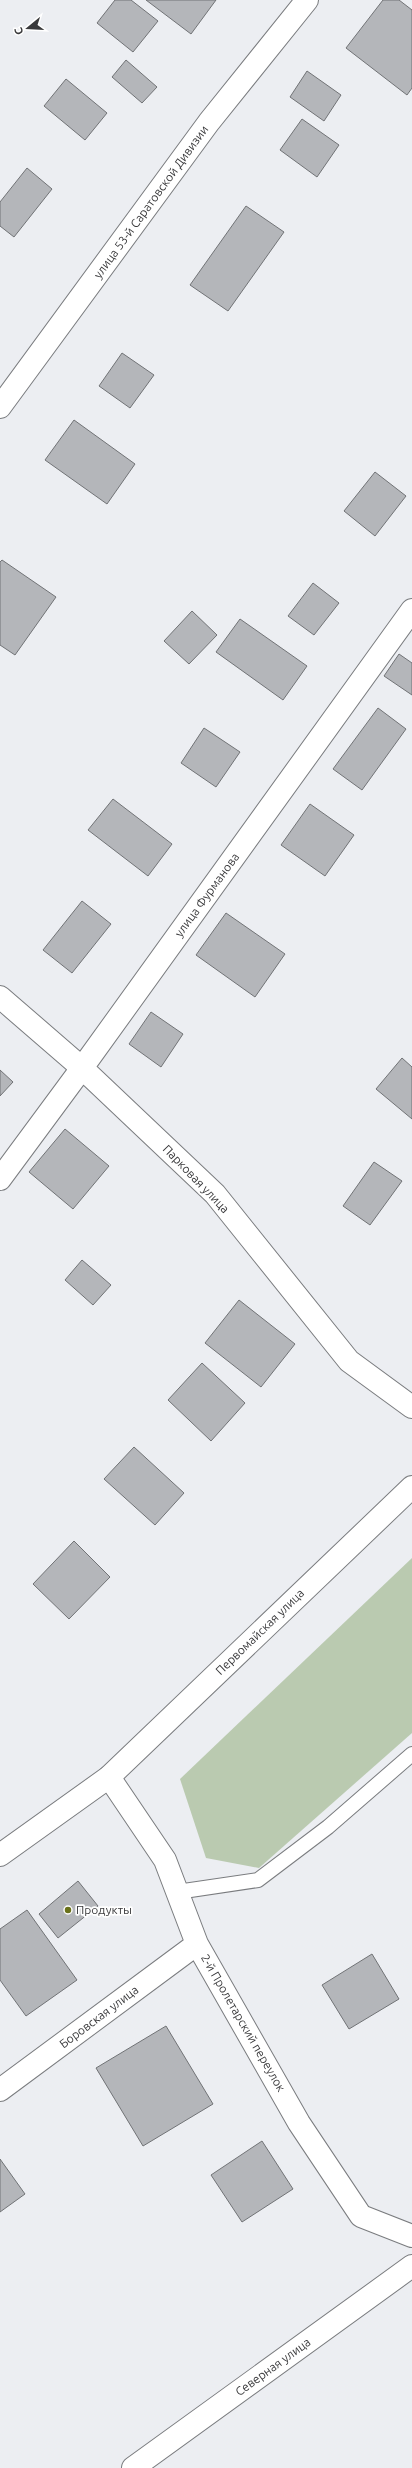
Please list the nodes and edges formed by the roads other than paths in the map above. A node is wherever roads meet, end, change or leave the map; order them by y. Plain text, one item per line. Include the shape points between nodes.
1 (307, 0) edge
2 (0, 407) edge
3 (412, 610) edge
4 (0, 997) edge
5 (82, 1068) junction
6 (0, 1179) edge
7 (412, 1407) edge
8 (412, 1487) edge
9 (412, 1754) edge
10 (109, 1777) junction
11 (0, 1855) edge
12 (177, 1892) junction
13 (197, 1944) junction
14 (0, 2090) edge
15 (412, 2236) edge
16 (412, 2266) edge
17 (133, 2468) edge

1 - 2 street, улица 53-й Саратовской Дивизии via 209,122
3 - 5 street, улица Фурманова
4 - 5 street, Парковая улица
5 - 6 street, улица Фурманова
5 - 7 street, Парковая улица via 215,1194 349,1361
8 - 10 street, Первомайская улица
9 - 12 lane via 328,1827 258,1880
10 - 11 street, Первомайская улица
10 - 12 street, 2-й Пролетарский переулок via 165,1860
12 - 13 street, 2-й Пролетарский переулок
13 - 14 street, Боровская улица
13 - 15 street, 2-й Пролетарский переулок via 299,2123 360,2216
16 - 17 street, Северная улица

